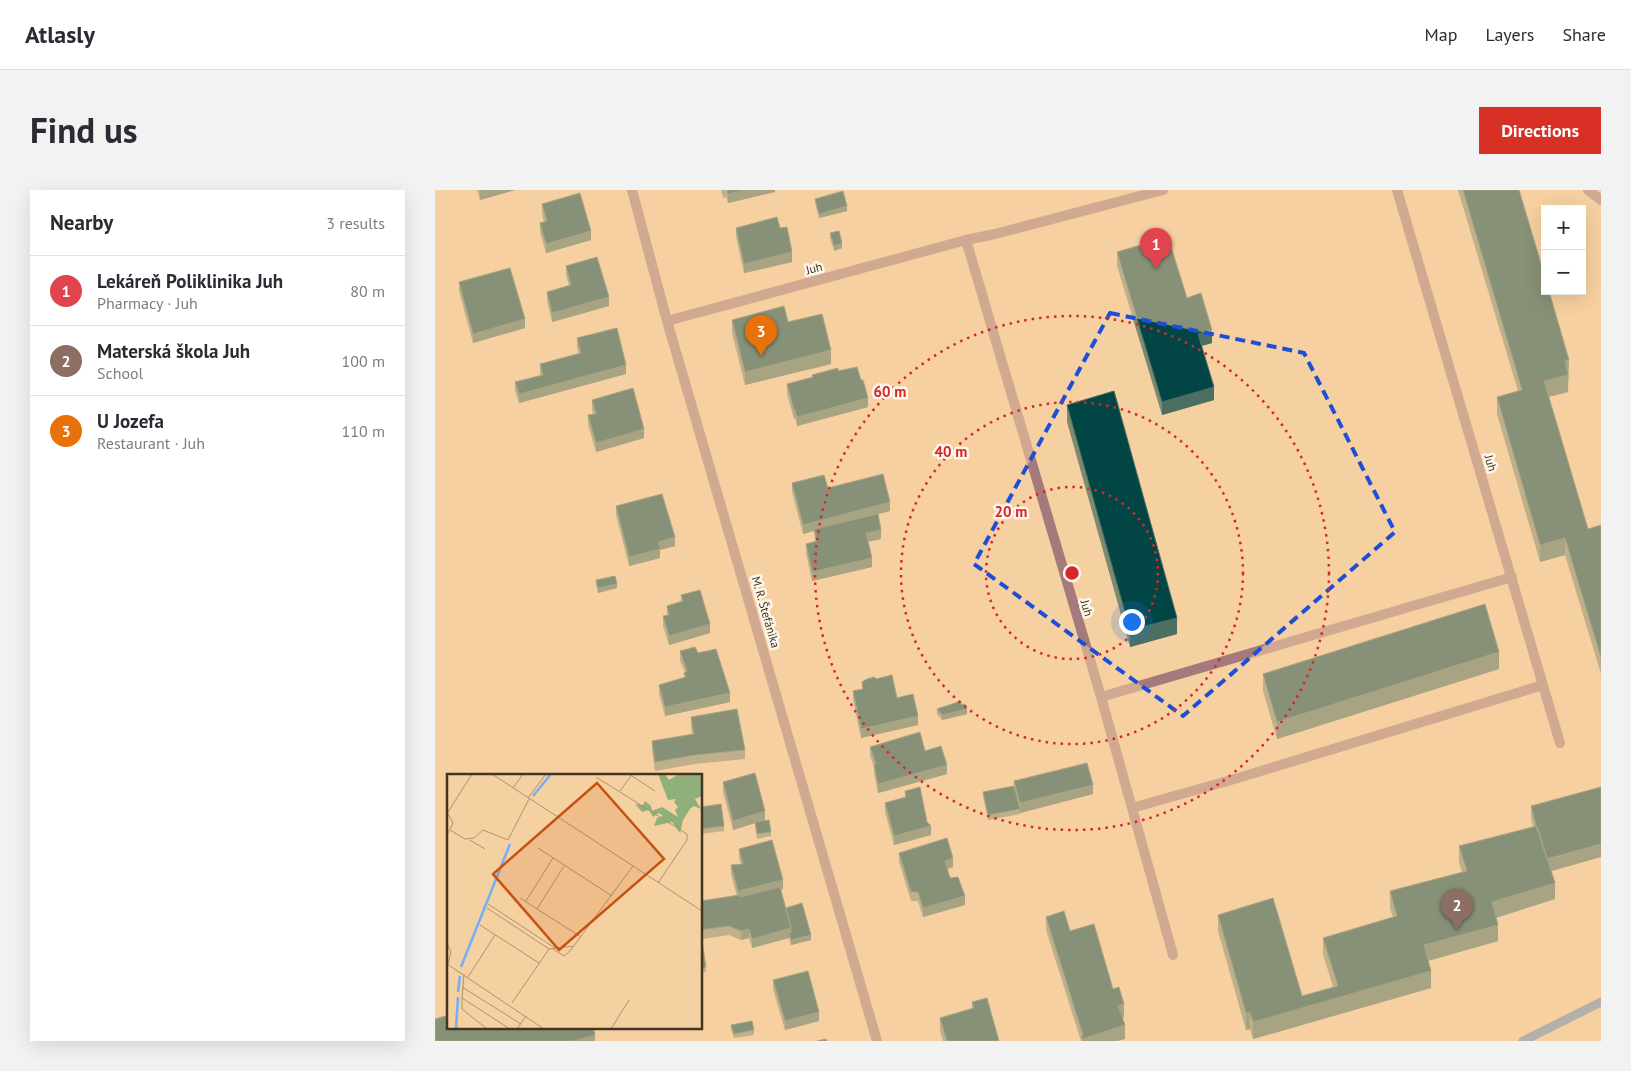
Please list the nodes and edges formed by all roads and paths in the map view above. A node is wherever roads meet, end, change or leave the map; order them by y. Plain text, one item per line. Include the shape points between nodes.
1 (632, 190) edge
2 (1163, 190) edge
3 (1397, 190) edge
4 (1588, 190) edge
5 (1601, 200) edge
6 (966, 240) junction
7 (667, 320) junction
8 (1511, 577) junction
9 (1543, 685) junction
10 (1101, 697) junction
11 (1560, 743) dead end
12 (1132, 808) junction
13 (1173, 955) dead end
14 (877, 1041) edge

1 - 7 street, M. R. Štefánika
2 - 6 street, Juh
3 - 8 street, Juh
4 - 5 street
6 - 7 street, Juh
6 - 10 street, Juh
7 - 14 street, M. R. Štefánika
8 - 9 street, Juh
8 - 10 street
9 - 11 street, Juh
9 - 12 street
10 - 12 street, Juh
12 - 13 street, Juh

